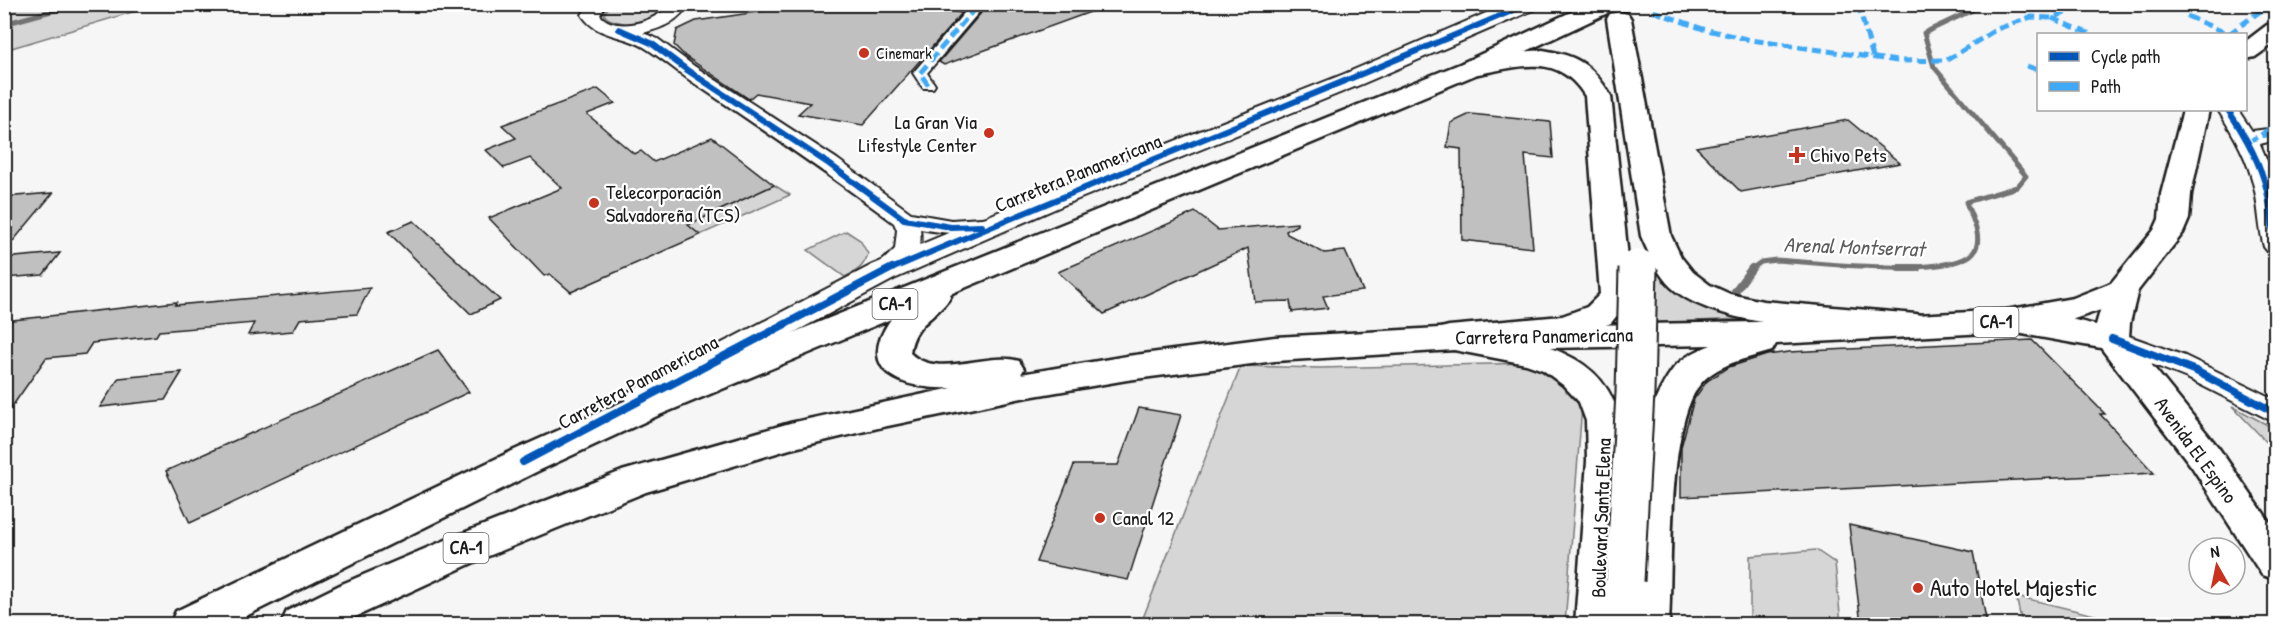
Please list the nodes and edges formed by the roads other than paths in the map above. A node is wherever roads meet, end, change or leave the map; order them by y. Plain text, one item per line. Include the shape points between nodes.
1 (597, 4) edge
2 (970, 4) edge
3 (1528, 4) edge
4 (682, 5) edge
5 (1618, 9) edge
6 (664, 20) junction
7 (619, 29) junction
8 (2276, 30) edge
9 (651, 43) junction
10 (2247, 51) edge
11 (1471, 68) junction
12 (928, 85) dead end
13 (2196, 111) edge
14 (2229, 111) edge
15 (2276, 134) edge
16 (2248, 142) junction
17 (904, 219) junction
18 (996, 224) junction
19 (2276, 247) edge
20 (883, 272) junction
21 (963, 276) junction
22 (2122, 290) junction
23 (2006, 321) junction
24 (1916, 325) junction
25 (1809, 332) junction
26 (1449, 337) junction
27 (2112, 339) junction
28 (1191, 359) junction
29 (2276, 413) edge
30 (523, 462) junction
31 (2276, 564) edge
32 (191, 624) edge
33 (302, 624) edge
34 (1596, 624) edge
35 (1618, 624) edge
36 (1648, 624) edge

1 - 7 street via 591,12 593,20
2 - 12 street via 972,12 920,73
3 - 18 street, Carretera Panamericana
4 - 6 street
5 - 11 main road, Carretera Panamericana / CA-1
5 - 24 main road via 1656,236 1664,258 1682,279 1711,299 1741,309
5 - 35 main road, bridge via 1610,31 1638,264 1625,581
6 - 7 street
6 - 9 street
7 - 9 street
8 - 10 main road
9 - 17 street
11 - 21 main road, Carretera Panamericana / CA-1
11 - 26 main road via 1517,59 1555,60 1581,69 1594,86 1616,296 1599,315 1566,327
13 - 22 main road, Carretera Panamericana / CA-1 via 2169,233
14 - 16 street
15 - 16 street
16 - 19 street via 2262,176
17 - 18 street via 951,227
17 - 20 street via 909,230 907,250
18 - 20 street, Carretera Panamericana
20 - 30 street, Carretera Panamericana
21 - 28 main road via 916,312 893,340 893,356 907,369 927,375 949,375 1109,360
21 - 30 main road, Carretera Panamericana / CA-1
22 - 23 main road, Carretera Panamericana / CA-1 via 2056,314
22 - 27 main road
23 - 24 main road, Carretera Panamericana / CA-1
23 - 27 main road
24 - 25 main road, Carretera Panamericana / CA-1
25 - 26 main road, Carretera Panamericana / CA-1
25 - 36 main road via 1724,354 1698,365 1685,378 1672,402 1655,480
26 - 28 main road, Carretera Panamericana / CA-1
26 - 34 main road, Boulevard Santa Elena via 1532,354 1555,363 1575,376 1595,397 1604,421 1606,461
27 - 29 street via 2200,371
27 - 31 main road, Avenida El Espino via 2205,458
28 - 33 main road, Carretera Panamericana / CA-1 via 1022,386 878,415 635,481 467,548
30 - 32 main road, Carretera Panamericana / CA-1

